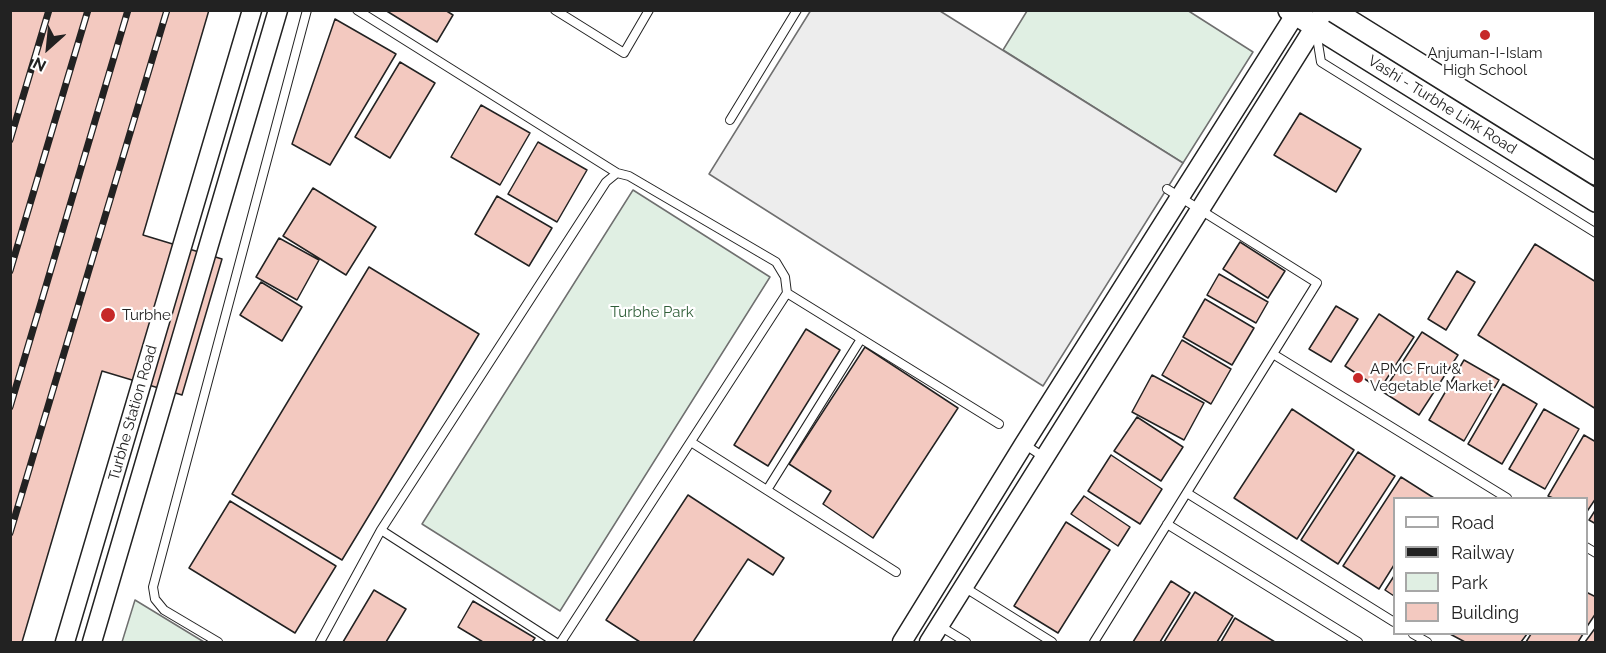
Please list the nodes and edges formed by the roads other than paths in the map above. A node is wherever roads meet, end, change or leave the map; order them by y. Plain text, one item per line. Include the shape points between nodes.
1 (252, 10) edge
2 (278, 10) edge
3 (307, 10) edge
4 (357, 10) edge
5 (555, 10) edge
6 (649, 10) edge
7 (797, 10) edge
8 (1332, 10) edge
9 (1294, 12) edge
10 (1320, 19) edge
11 (235, 68) junction
12 (259, 75) junction
13 (730, 120) dead end
14 (617, 172) junction
15 (1596, 174) edge
16 (1174, 194) junction
17 (1596, 201) edge
18 (1200, 210) junction
19 (1596, 233) edge
20 (787, 293) junction
21 (159, 324) junction
22 (184, 331) junction
23 (861, 339) junction
24 (1273, 354) junction
25 (999, 424) dead end
26 (691, 442) junction
27 (1024, 444) junction
28 (1045, 458) junction
29 (767, 490) junction
30 (1187, 493) junction
31 (1506, 497) edge
32 (1167, 524) junction
33 (381, 530) junction
34 (896, 572) dead end
35 (81, 587) junction
36 (964, 587) junction
37 (106, 594) junction
38 (929, 599) junction
39 (944, 619) junction
40 (1393, 621) edge
41 (65, 642) edge
42 (92, 642) edge
43 (218, 642) edge
44 (320, 642) edge
45 (555, 642) edge
46 (561, 642) edge
47 (902, 642) edge
48 (929, 642) edge
49 (966, 642) edge
50 (1052, 642) edge
51 (1094, 642) edge
52 (1358, 642) edge

1 - 11 street, Turbhe Station Road
2 - 12 street, Turbhe Station Road
3 - 43 lane via 153,587 155,599 164,610
4 - 14 lane
5 - 6 lane via 624,53
7 - 13 lane
8 - 15 main road, Vashi - Turbhe Link Road
9 - 10 main road, Vashi - Turbhe Link Road
9 - 16 street
10 - 17 main road, Vashi - Turbhe Link Road
10 - 18 street
10 - 19 lane via 1321,62
11 - 12 street
11 - 21 street, Turbhe Station Road
12 - 22 street, Turbhe Station Road
14 - 20 lane via 776,262 785,277
14 - 33 lane via 606,182
16 - 18 lane
16 - 27 street
18 - 24 lane via 1317,283
18 - 28 street
20 - 23 lane
20 - 26 lane
21 - 22 street
21 - 35 street, Turbhe Station Road
22 - 37 street, Turbhe Station Road
23 - 25 lane
23 - 29 lane
24 - 30 lane
24 - 31 lane
26 - 29 lane
26 - 46 lane
27 - 28 lane
27 - 38 street
28 - 36 street
29 - 34 lane
30 - 32 lane
30 - 40 lane
32 - 51 lane
32 - 52 lane
33 - 44 lane
33 - 45 lane
35 - 37 street
35 - 41 street, Turbhe Station Road
36 - 39 street
36 - 50 lane
37 - 42 street, Turbhe Station Road
38 - 39 lane
38 - 47 street
39 - 48 street
39 - 49 lane

